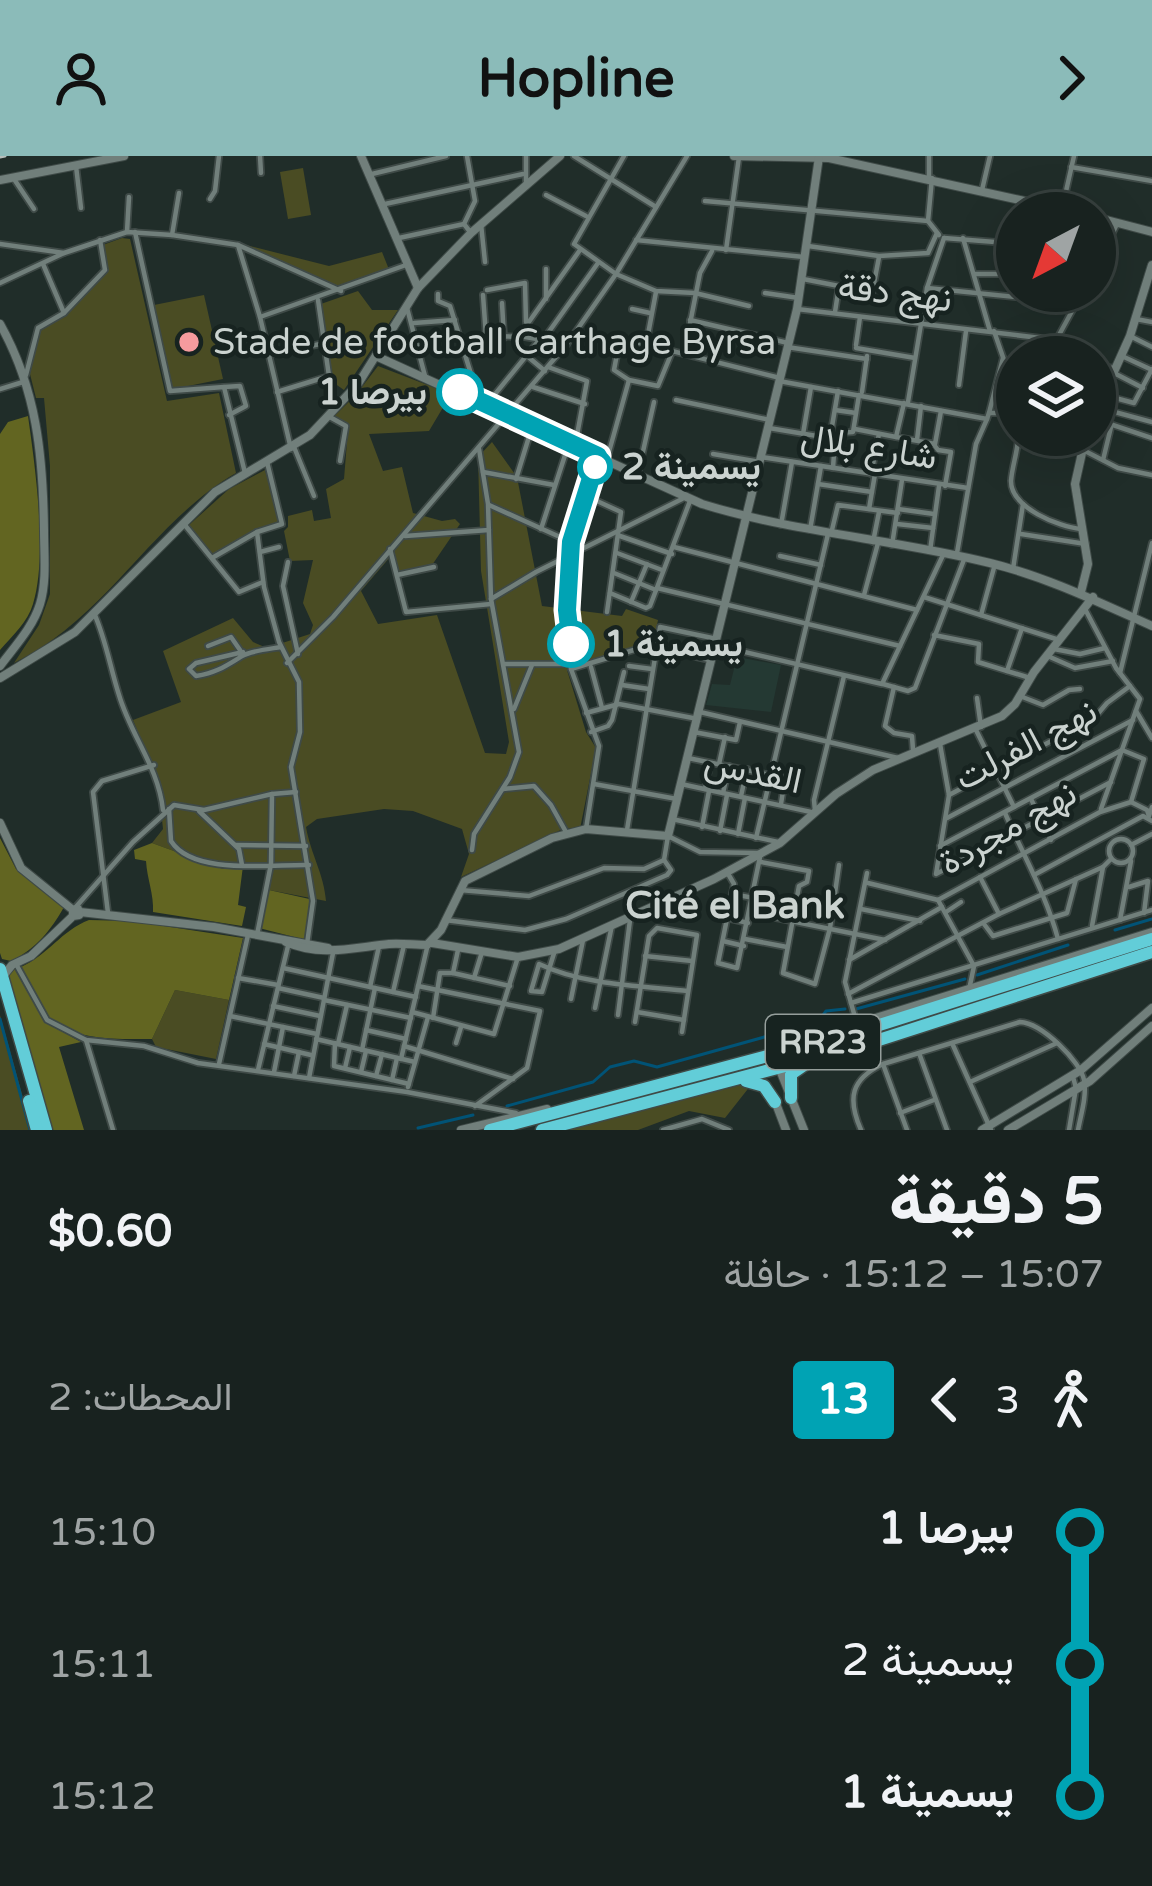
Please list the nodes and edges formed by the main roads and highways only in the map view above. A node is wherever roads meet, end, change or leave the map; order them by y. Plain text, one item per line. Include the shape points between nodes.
1 (1152, 935) edge
2 (1152, 952) edge
3 (6, 968) edge
4 (0, 997) edge
5 (819, 1057) junction
6 (777, 1062) junction
7 (762, 1066) junction
8 (727, 1083) junction
9 (791, 1098) road end
10 (775, 1102) road end
11 (485, 1128) edge
12 (42, 1130) edge
13 (542, 1130) edge

1 - 6 highway, RR23
2 - 5 highway, RR23
3 - 12 highway
4 - 12 highway
5 - 6 highway, RR23
5 - 9 highway via 794,1071
6 - 7 highway, RR23
7 - 8 highway, RR23
7 - 11 highway, RR23
8 - 10 highway via 759,1083
8 - 13 highway, RR23

